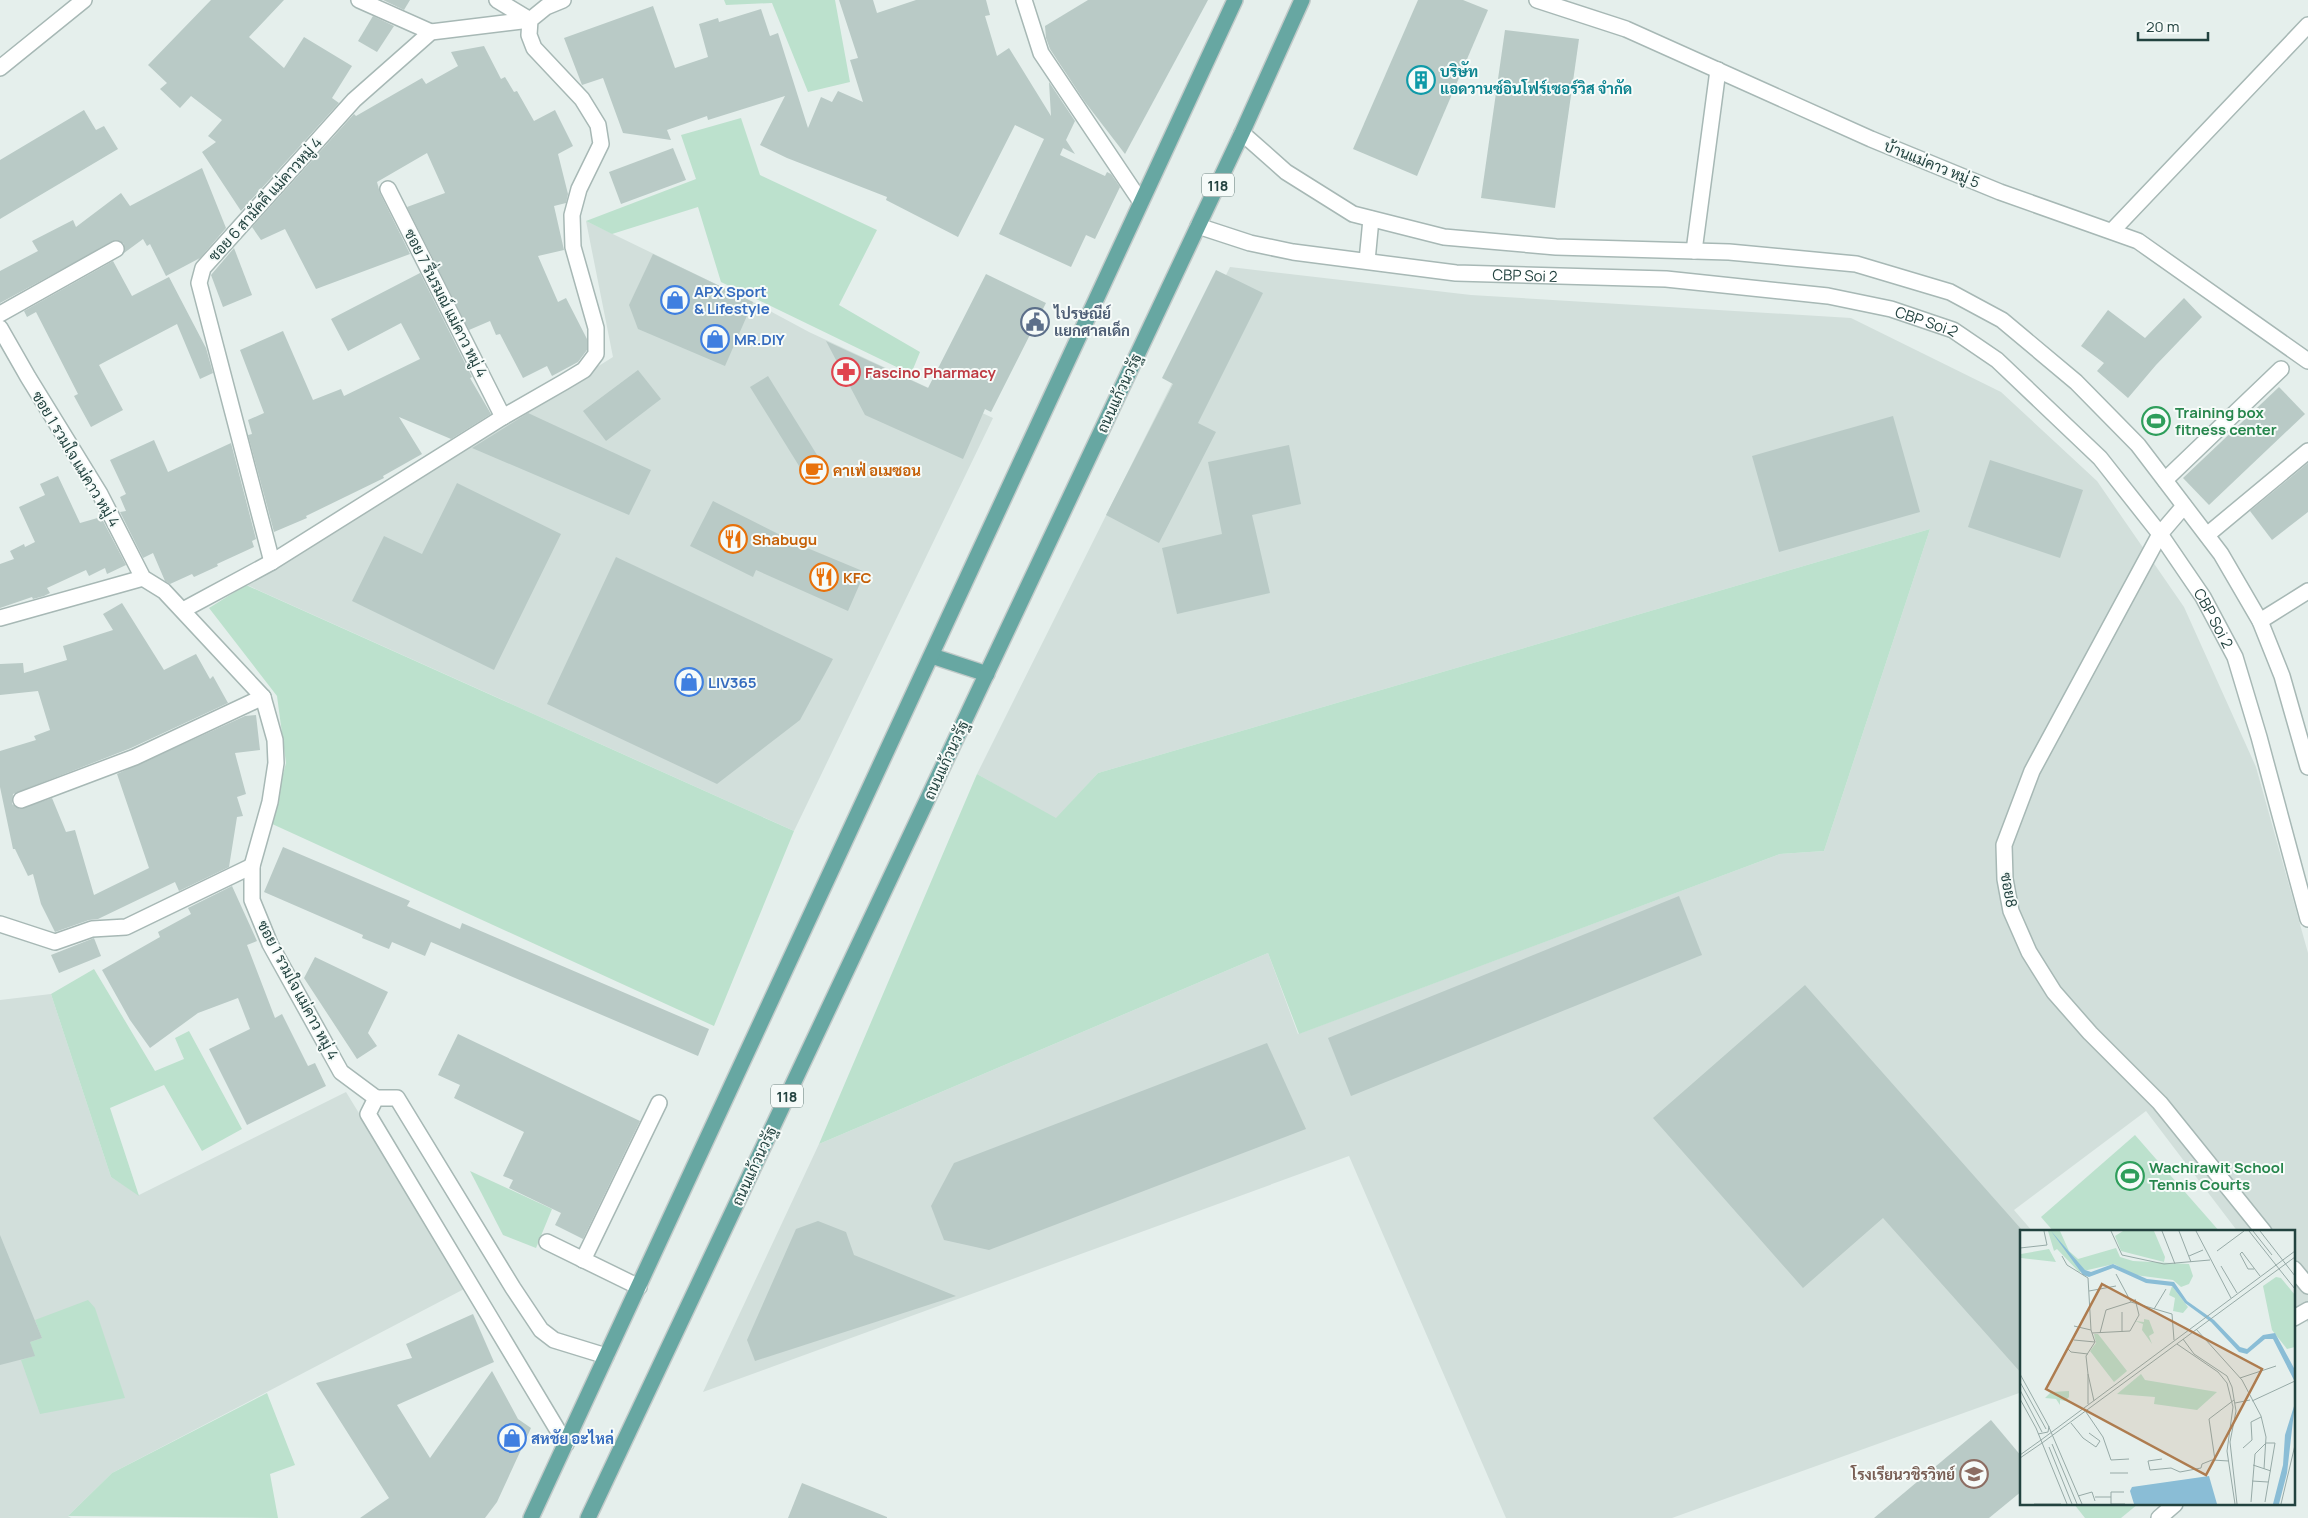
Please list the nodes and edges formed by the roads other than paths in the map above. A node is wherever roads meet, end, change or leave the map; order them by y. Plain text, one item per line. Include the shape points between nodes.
1 (358, 0) edge
2 (497, 0) edge
3 (563, 0) edge
4 (1024, 0) edge
5 (1236, 0) edge
6 (1302, 0) edge
7 (1538, 0) edge
8 (80, 1) edge
9 (530, 20) junction
10 (2308, 25) edge
11 (431, 32) junction
12 (0, 68) edge
13 (1718, 70) junction
14 (1242, 133) junction
15 (388, 189) dead end
16 (1141, 202) junction
17 (1371, 218) junction
18 (1198, 226) junction
19 (2112, 231) junction
20 (116, 249) dead end
21 (1694, 251) junction
22 (1367, 261) junction
23 (0, 314) edge
24 (0, 328) edge
25 (2308, 361) edge
26 (2281, 370) dead end
27 (504, 417) junction
28 (2308, 451) edge
29 (2165, 480) junction
30 (2184, 506) junction
31 (2160, 534) junction
32 (2207, 535) junction
33 (272, 562) junction
34 (143, 578) junction
35 (2308, 591) edge
36 (183, 610) junction
37 (0, 618) edge
38 (2260, 621) junction
39 (932, 656) junction
40 (987, 674) junction
41 (263, 697) junction
42 (2308, 767) edge
43 (21, 800) dead end
44 (252, 866) junction
45 (2308, 919) edge
46 (0, 924) edge
47 (376, 1098) junction
48 (659, 1103) dead end
49 (2262, 1230) edge
50 (547, 1242) dead end
51 (583, 1260) junction
52 (2296, 1271) edge
53 (2308, 1286) edge
54 (639, 1287) junction
55 (2308, 1310) edge
56 (2296, 1317) edge
57 (606, 1356) junction
58 (566, 1444) junction
59 (2172, 1506) edge
60 (531, 1518) edge
61 (588, 1518) edge
62 (2159, 1518) edge

1 - 11 street
2 - 9 street
3 - 9 street via 546,7
4 - 16 street via 1041,53
5 - 16 main road
6 - 14 main road, ถนนแก้วนวรัฐ / 118
7 - 13 street, บ้านแม่คาว หมู่ 5 via 1626,29
8 - 12 street
9 - 11 street
9 - 27 street via 528,35 534,48 582,99 598,125 601,144 579,189 572,215 573,247 596,328 596,354 584,370
10 - 19 street
11 - 33 street, ซอย 6 สามัคคี แม่คาวหมู่ 4 via 354,100 203,268 199,283
13 - 19 street, บ้านแม่คาว หมู่ 5 via 2000,192
13 - 21 street
14 - 17 street, CBP Soi 2 via 1286,172 1353,214
14 - 18 main road, ถนนแก้วนวรัฐ / 118
15 - 27 street, ซอย 7 รื่นรมณ์ แม่คาว หมู่ 4
16 - 39 main road
17 - 21 street, CBP Soi 2 via 1444,237 1556,246
17 - 22 street
18 - 22 street, CBP Soi 2 via 1250,243 1293,252
18 - 40 main road, ถนนแก้วนวรัฐ / 118
19 - 25 street, บ้านแม่คาว หมู่ 5 via 2138,241
20 - 23 street
21 - 29 street, CBP Soi 2 via 1856,264 1950,292 2002,320 2076,382 2138,444
22 - 31 street, CBP Soi 2 via 1456,273 1666,279 1795,292 1891,309 1953,330 1997,360 2100,458
24 - 34 street, ซอย 1 รวมใจ แม่คาว หมู่ 4 via 100,494
26 - 29 street
27 - 33 street
28 - 32 street
29 - 30 street, CBP Soi 2
30 - 31 street, ซอย8
30 - 32 street, CBP Soi 2
31 - 45 street, CBP Soi 2 via 2203,597 2235,657
31 - 49 street, ซอย8 via 2032,772 2004,845 2005,879 2015,920 2029,952 2054,992 2160,1103
32 - 38 street, CBP Soi 2
33 - 36 street
34 - 36 street, ซอย 1 รวมใจ แม่คาว หมู่ 4 via 164,591
34 - 37 street
35 - 38 street
36 - 41 street, ซอย 1 รวมใจ แม่คาว หมู่ 4
38 - 42 street, CBP Soi 2 via 2282,676
39 - 40 main road
39 - 54 main road
40 - 61 main road, ถนนแก้วนวรัฐ / 118
41 - 43 street via 135,757
41 - 44 street, ซอย 1 รวมใจ แม่คาว หมู่ 4 via 275,740 276,764 270,802
44 - 46 street via 126,927 92,929 55,942
44 - 47 street, ซอย 1 รวมใจ แม่คาว หมู่ 4 via 252,900 270,944 342,1072
47 - 57 street via 397,1098 541,1330 554,1340
47 - 58 street via 368,1114
48 - 51 street
50 - 51 street
51 - 54 street
52 - 53 street
54 - 57 main road
55 - 56 street
57 - 58 main road
58 - 60 main road
59 - 62 street

